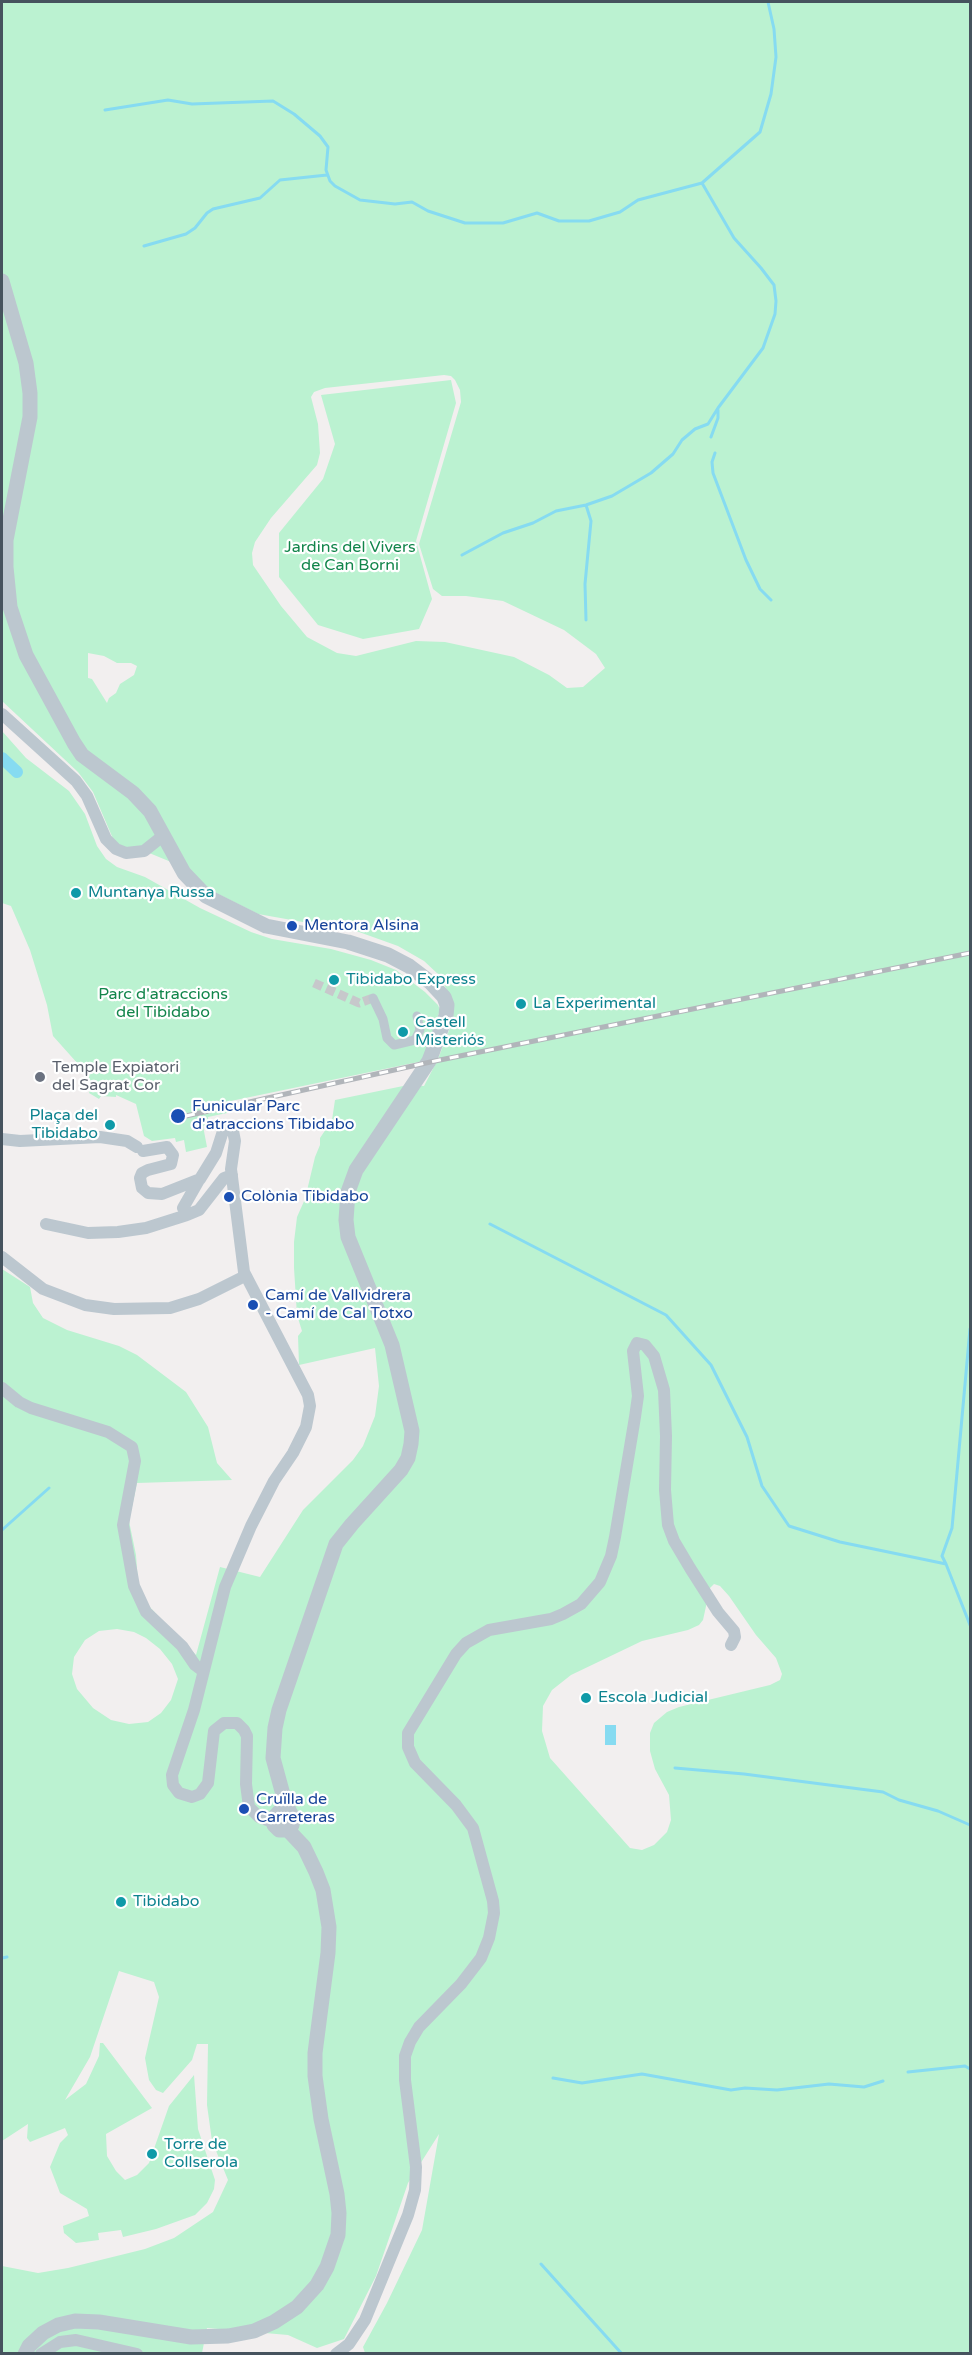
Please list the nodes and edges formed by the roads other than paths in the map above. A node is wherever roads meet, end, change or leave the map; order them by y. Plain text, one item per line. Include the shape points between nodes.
1 (2, 281) edge
2 (2, 714) edge
3 (164, 835) junction
4 (373, 998) dead end
5 (417, 1016) dead end
6 (2, 1138) edge
7 (232, 1175) junction
8 (200, 1179) junction
9 (187, 1215) junction
10 (46, 1224) dead end
11 (2, 1257) edge
12 (245, 1276) junction
13 (2, 1388) edge
14 (731, 1645) dead end
15 (203, 1671) junction
16 (289, 1812) junction
17 (273, 1822) junction
18 (288, 1830) junction
19 (25, 2354) edge
20 (41, 2354) edge
21 (137, 2354) edge
22 (336, 2354) edge

1 - 3 street via 26,363 30,393 30,417 6,540 10,607 26,655 74,743 94,764 133,793
2 - 3 street via 76,781 95,810 106,839 116,849 126,853 144,851
3 - 16 street via 187,878 217,903 266,926 348,942 388,955 430,982 447,1005 429,1062 356,1170 348,1192 348,1236 392,1345 412,1431 411,1444 401,1470 336,1544 279,1710 273,1758
4 - 5 street via 387,1038 394,1045 415,1040 420,1030
6 - 8 street via 113,1138 140,1149 167,1147 174,1155 171,1164 142,1173 140,1184 148,1193 171,1192
7 - 8 street via 235,1136 229,1129 221,1134 216,1153
7 - 9 street via 224,1178 199,1210
7 - 12 street
8 - 9 street via 183,1208
9 - 10 street via 118,1232 88,1233
11 - 12 street via 43,1289 84,1305 114,1309 170,1308 199,1299
12 - 15 street via 303,1383 309,1413 298,1443 265,1499 225,1587
13 - 15 street via 25,1405 108,1432 132,1447 135,1461 123,1525 134,1586 146,1612
14 - 22 street via 734,1631 690,1568 668,1525 664,1390 654,1356 645,1345 637,1343 633,1351 638,1396 635,1417 615,1537 600,1582 581,1604 563,1614 489,1630 465,1643 408,1733 414,1763 456,1805 472,1828 494,1913 481,1958 410,2042 405,2056 405,2080 416,2167 415,2190 365,2320
15 - 17 street via 190,1726 174,1768 174,1785 187,1797 204,1791 210,1778 214,1731 224,1723 237,1724 247,1736 249,1807 259,1817
16 - 17 street via 277,1813
16 - 18 street via 293,1821
17 - 18 street via 279,1830
18 - 19 street via 304,1847 316,1872 329,1927 315,2053 321,2119 339,2213 338,2235 327,2267 297,2307 254,2331 191,2337 75,2321 43,2333
20 - 21 street via 60,2342 76,2340

